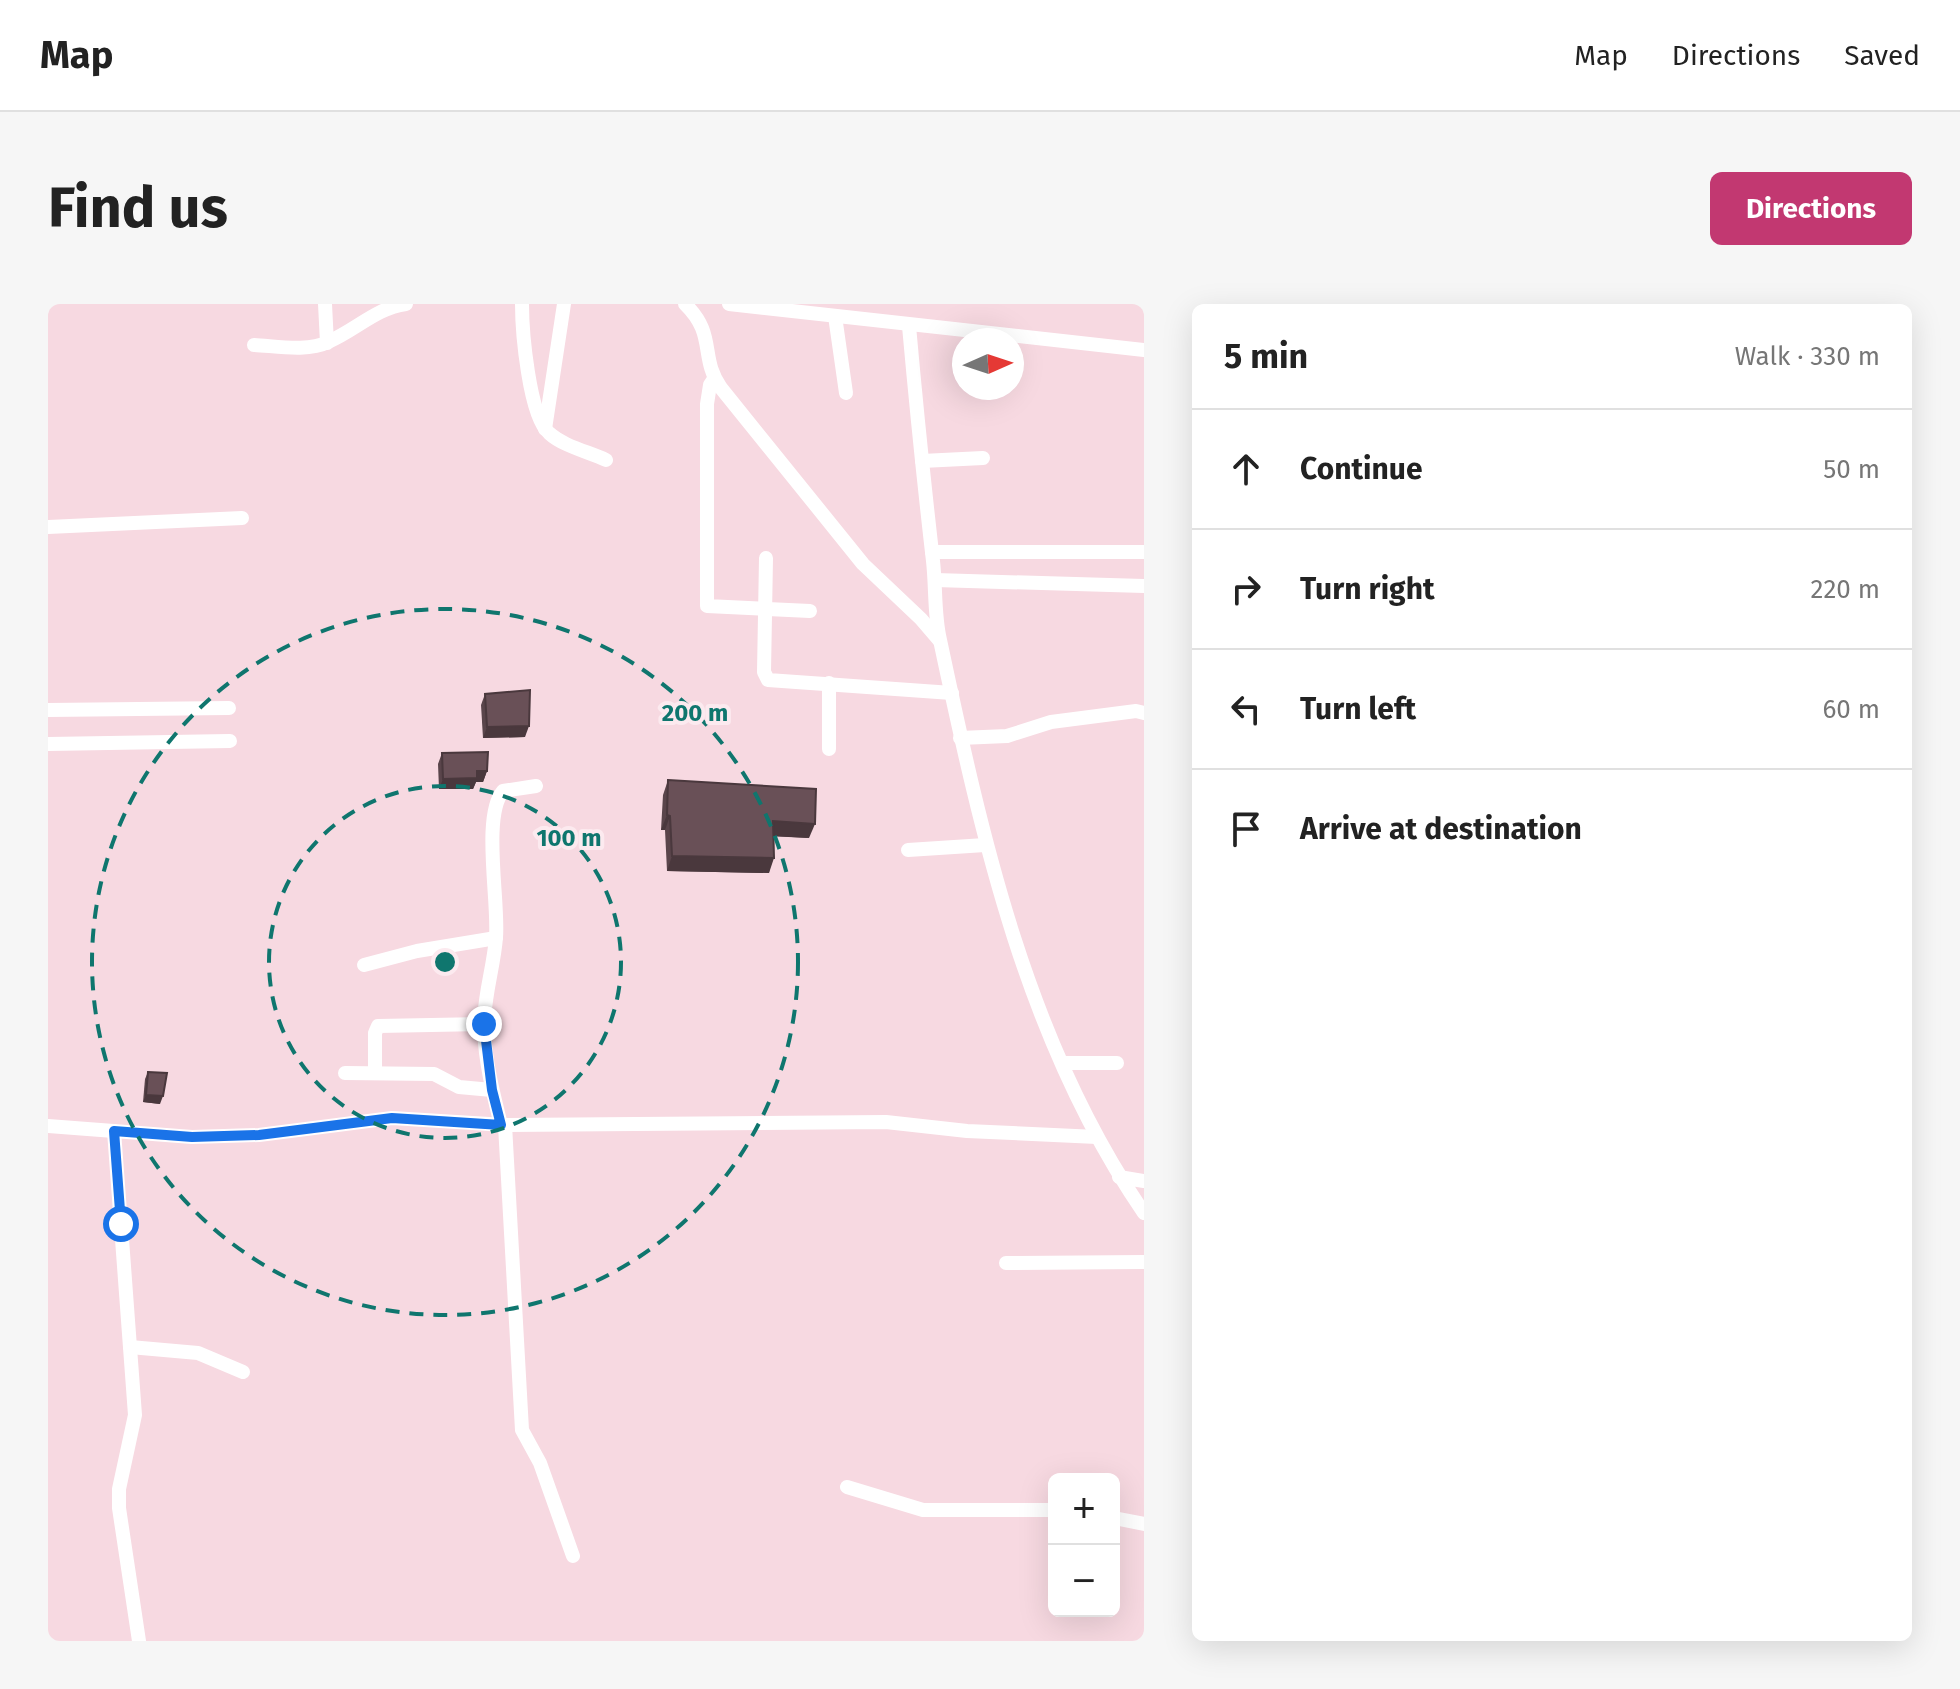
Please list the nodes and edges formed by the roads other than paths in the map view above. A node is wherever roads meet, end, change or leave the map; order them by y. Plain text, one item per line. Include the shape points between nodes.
1 (325, 304) edge
2 (406, 304) edge
3 (522, 304) edge
4 (564, 304) edge
5 (685, 304) edge
6 (729, 304) edge
7 (819, 309) edge
8 (835, 316) junction
9 (909, 326) junction
10 (327, 343) junction
11 (254, 345) dead end
12 (1144, 350) edge
13 (714, 379) junction
14 (846, 393) dead end
15 (545, 430) junction
16 (983, 458) dead end
17 (606, 460) dead end
18 (922, 461) junction
19 (242, 518) dead end
20 (48, 527) edge
21 (932, 552) junction
22 (1144, 552) edge
23 (766, 558) dead end
24 (935, 580) junction
25 (1144, 586) edge
26 (766, 609) junction
27 (810, 611) dead end
28 (940, 640) junction
29 (829, 683) junction
30 (952, 693) junction
31 (229, 708) dead end
32 (48, 710) edge
33 (1144, 713) edge
34 (960, 738) junction
35 (230, 741) dead end
36 (48, 744) edge
37 (829, 749) dead end
38 (536, 786) dead end
39 (985, 845) junction
40 (908, 850) dead end
41 (496, 938) junction
42 (364, 965) dead end
43 (484, 1024) junction
44 (1063, 1063) junction
45 (1117, 1063) dead end
46 (345, 1073) dead end
47 (375, 1073) junction
48 (492, 1090) junction
49 (503, 1125) junction
50 (48, 1126) edge
51 (114, 1131) junction
52 (1097, 1137) junction
53 (1119, 1177) junction
54 (1144, 1181) edge
55 (1144, 1213) edge
56 (1144, 1262) edge
57 (1006, 1263) dead end
58 (130, 1347) junction
59 (243, 1372) dead end
60 (847, 1487) dead end
61 (1048, 1510) edge
62 (1120, 1519) edge
63 (1144, 1524) edge
64 (573, 1556) dead end
65 (139, 1641) edge

1 - 10 street
2 - 10 street via 378,312
3 - 15 street via 524,350
4 - 15 street
5 - 13 street via 702,324
6 - 7 street
7 - 8 street
8 - 9 street
8 - 14 street
9 - 12 street
9 - 18 street
10 - 11 street
13 - 26 street via 707,404 707,606
13 - 28 street via 863,564
15 - 17 street
16 - 18 street
18 - 21 street
19 - 20 street
21 - 22 street
21 - 24 street
23 - 26 street
24 - 25 street
24 - 28 street
26 - 27 street
26 - 29 street via 768,680
28 - 30 street
29 - 30 street
29 - 37 street
30 - 34 street
31 - 32 street
33 - 34 street via 1051,722 1007,736
34 - 39 street
35 - 36 street
38 - 41 street via 503,791 496,804
39 - 40 street
39 - 44 street via 1017,949
41 - 42 street
41 - 43 street
43 - 47 street via 378,1026
43 - 48 street
44 - 45 street
44 - 52 street
46 - 47 street
47 - 48 street via 434,1074 459,1087
48 - 49 street
49 - 51 street via 392,1118 259,1135
49 - 52 street via 886,1122
49 - 64 street via 522,1430 540,1463
50 - 51 street
51 - 58 street
52 - 53 street
53 - 54 street
53 - 55 street
56 - 57 street
58 - 59 street via 198,1353
58 - 65 street via 135,1415 119,1508
60 - 61 street via 923,1510
62 - 63 street

